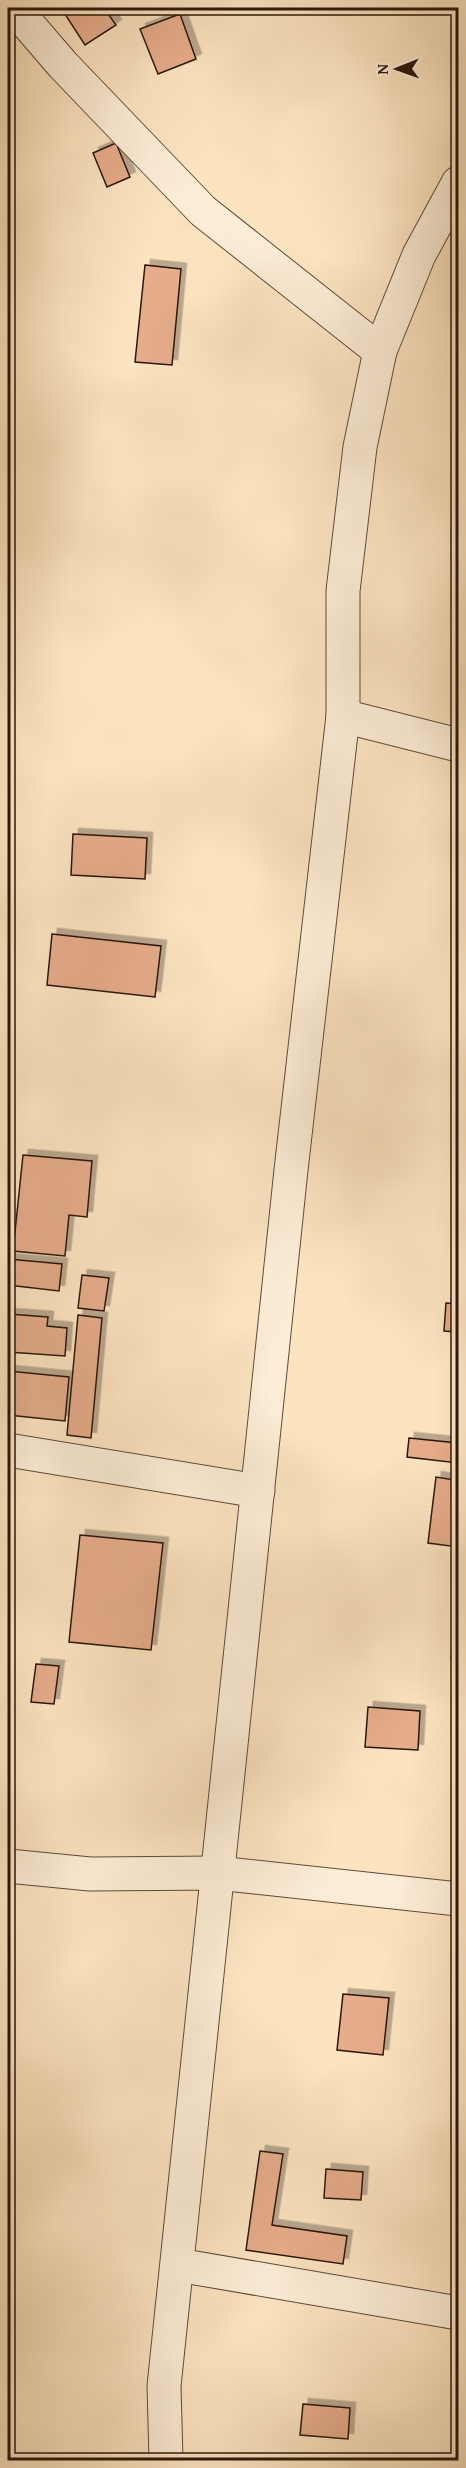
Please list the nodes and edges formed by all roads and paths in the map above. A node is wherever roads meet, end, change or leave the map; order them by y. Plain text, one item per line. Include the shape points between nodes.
1 (14, 8) edge
2 (459, 183) edge
3 (380, 351) junction
4 (343, 716) junction
5 (459, 745) edge
6 (8, 1450) edge
7 (258, 1491) junction
8 (8, 1866) edge
9 (219, 1873) junction
10 (459, 1899) edge
11 (178, 2265) junction
12 (459, 2313) edge
13 (166, 2460) edge

1 - 3 street via 203,211
2 - 3 street via 419,255
3 - 4 street via 360,447 343,591
4 - 5 street
4 - 7 street
6 - 7 street
7 - 9 street
8 - 9 street via 90,1874
9 - 10 street
9 - 11 street
11 - 12 street
11 - 13 street via 164,2386

